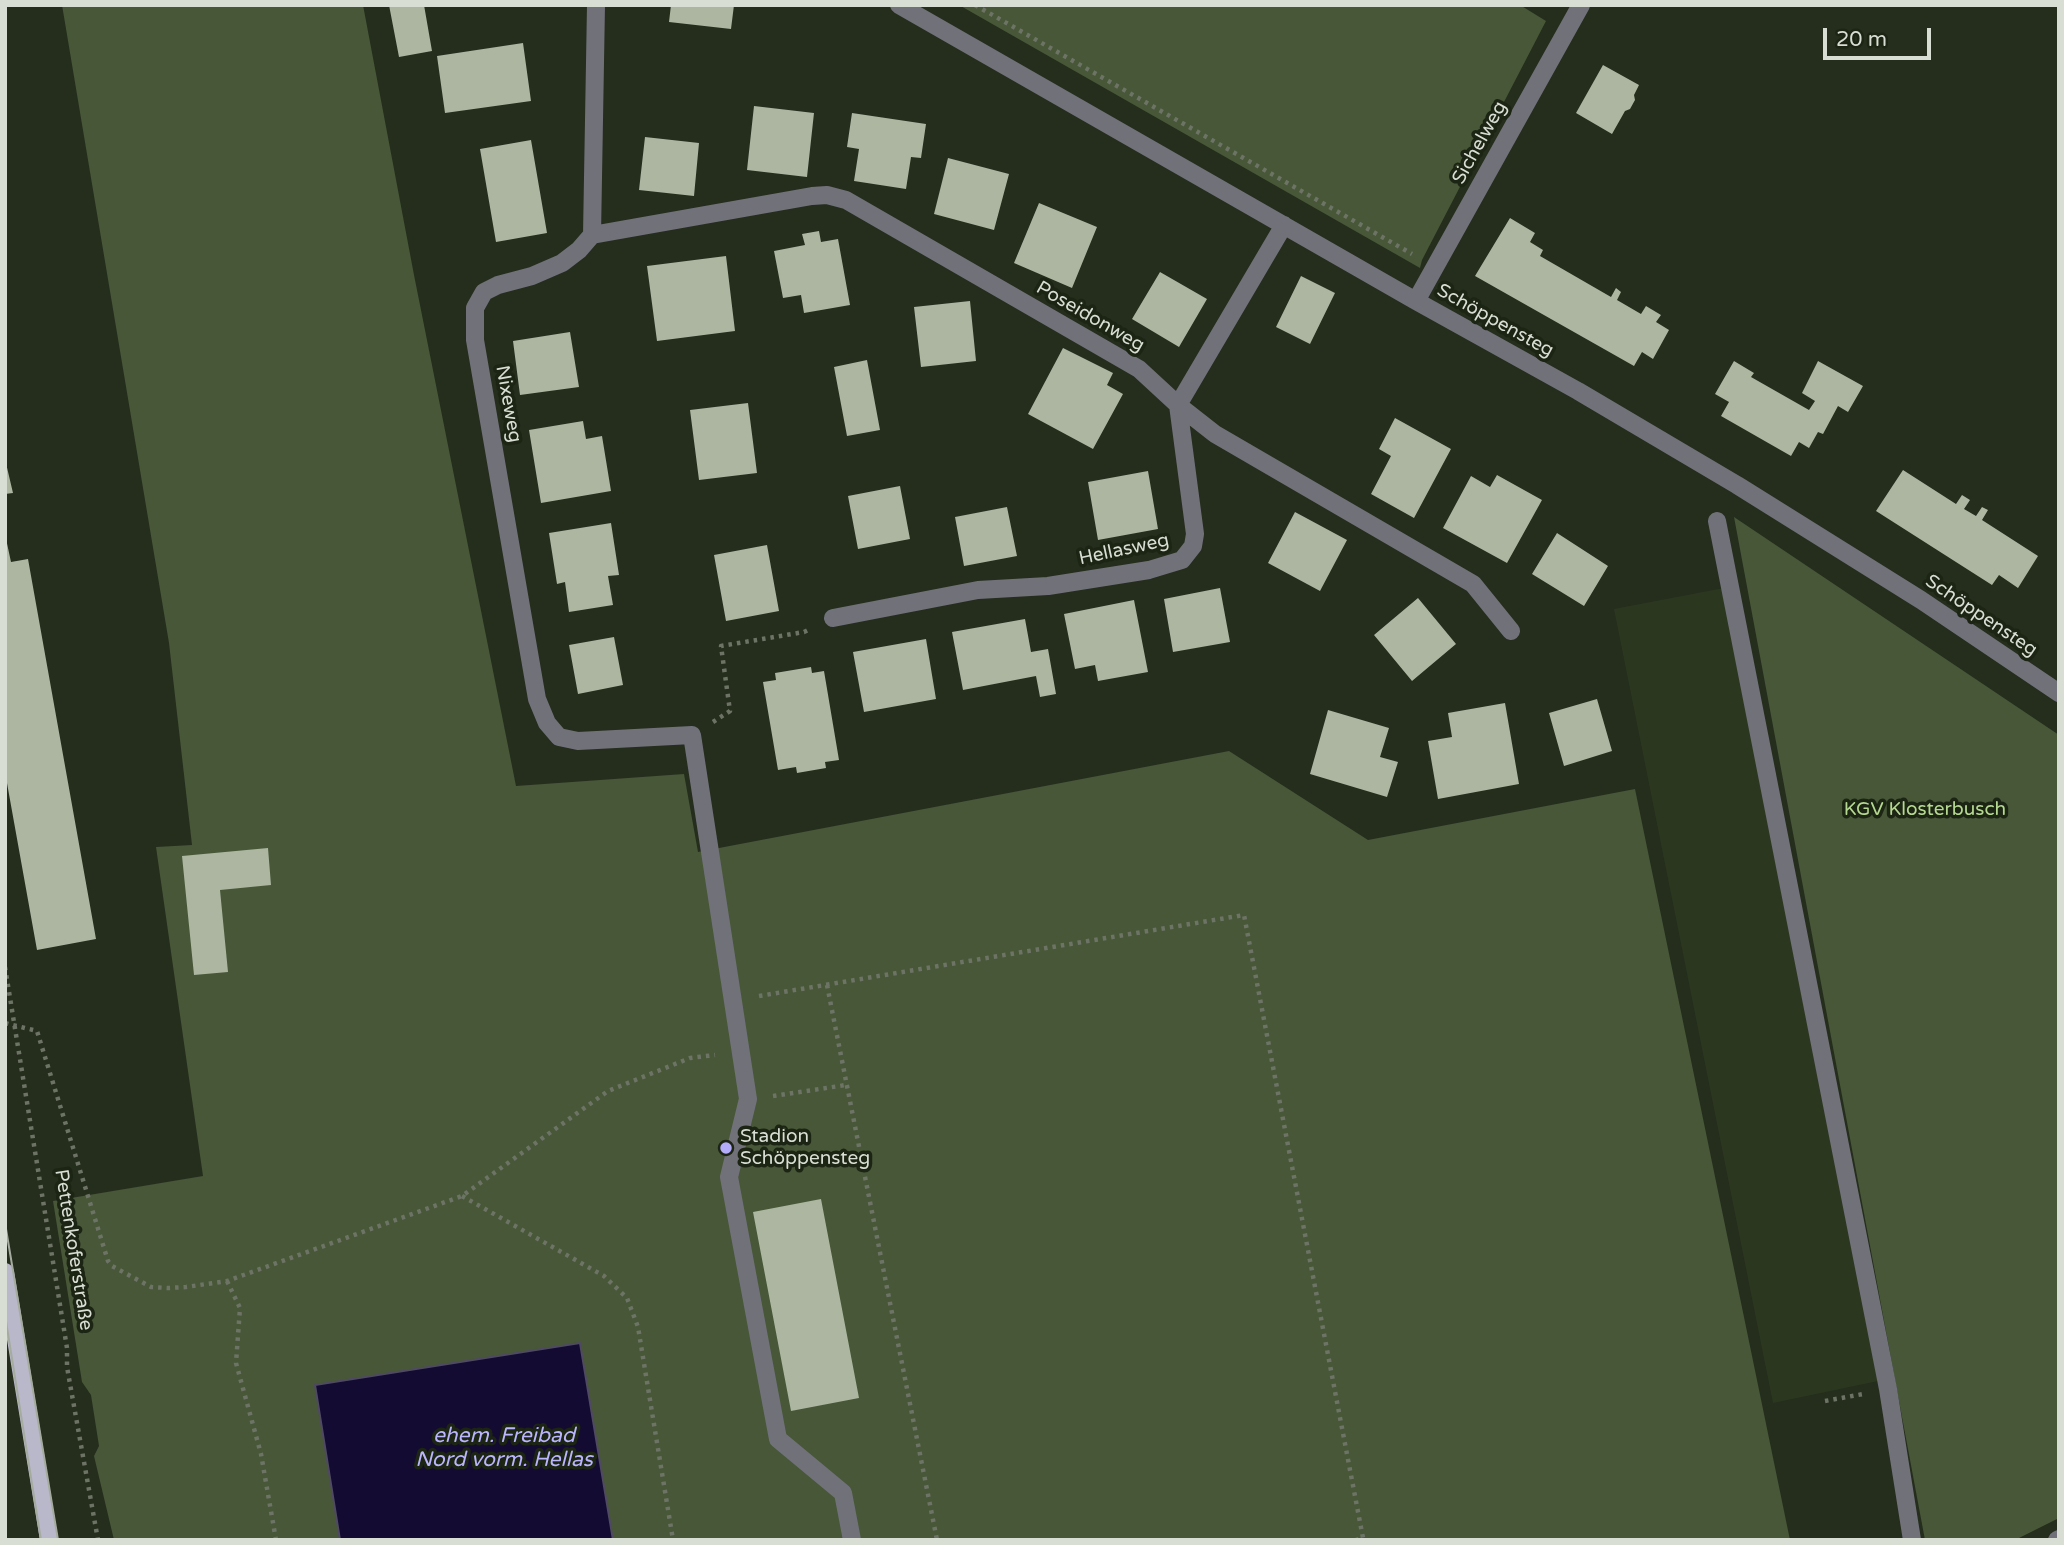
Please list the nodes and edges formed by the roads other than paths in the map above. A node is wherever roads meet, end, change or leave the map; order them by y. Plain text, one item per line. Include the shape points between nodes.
1 (596, 5) edge
2 (899, 5) edge
3 (1581, 5) edge
4 (1284, 225) junction
5 (592, 235) junction
6 (1416, 301) junction
7 (1178, 405) junction
8 (1717, 521) dead end
9 (833, 618) road end
10 (1511, 631) dead end
11 (2059, 693) edge
12 (5, 1272) edge
13 (49, 1540) edge
14 (852, 1540) edge
15 (1912, 1540) edge

1 - 5 street
2 - 4 street, Schöppensteg
3 - 6 street, Sichelweg
4 - 6 street, Schöppensteg
4 - 7 street
5 - 7 street, Poseidonweg via 812,196 841,198 1139,369
5 - 14 street, Nixeweg via 562,263 491,288 480,296 474,315 537,699 550,727 568,740 692,735 748,1099 729,1177 778,1439 843,1493
6 - 11 street, Schöppensteg via 1738,485 1922,600
7 - 9 street, Hellasweg via 1195,534 1193,546 1182,560 1149,570 1048,586 978,590
7 - 10 street, Poseidonweg via 1215,434 1474,584
8 - 15 street via 1888,1390
12 - 13 main road

